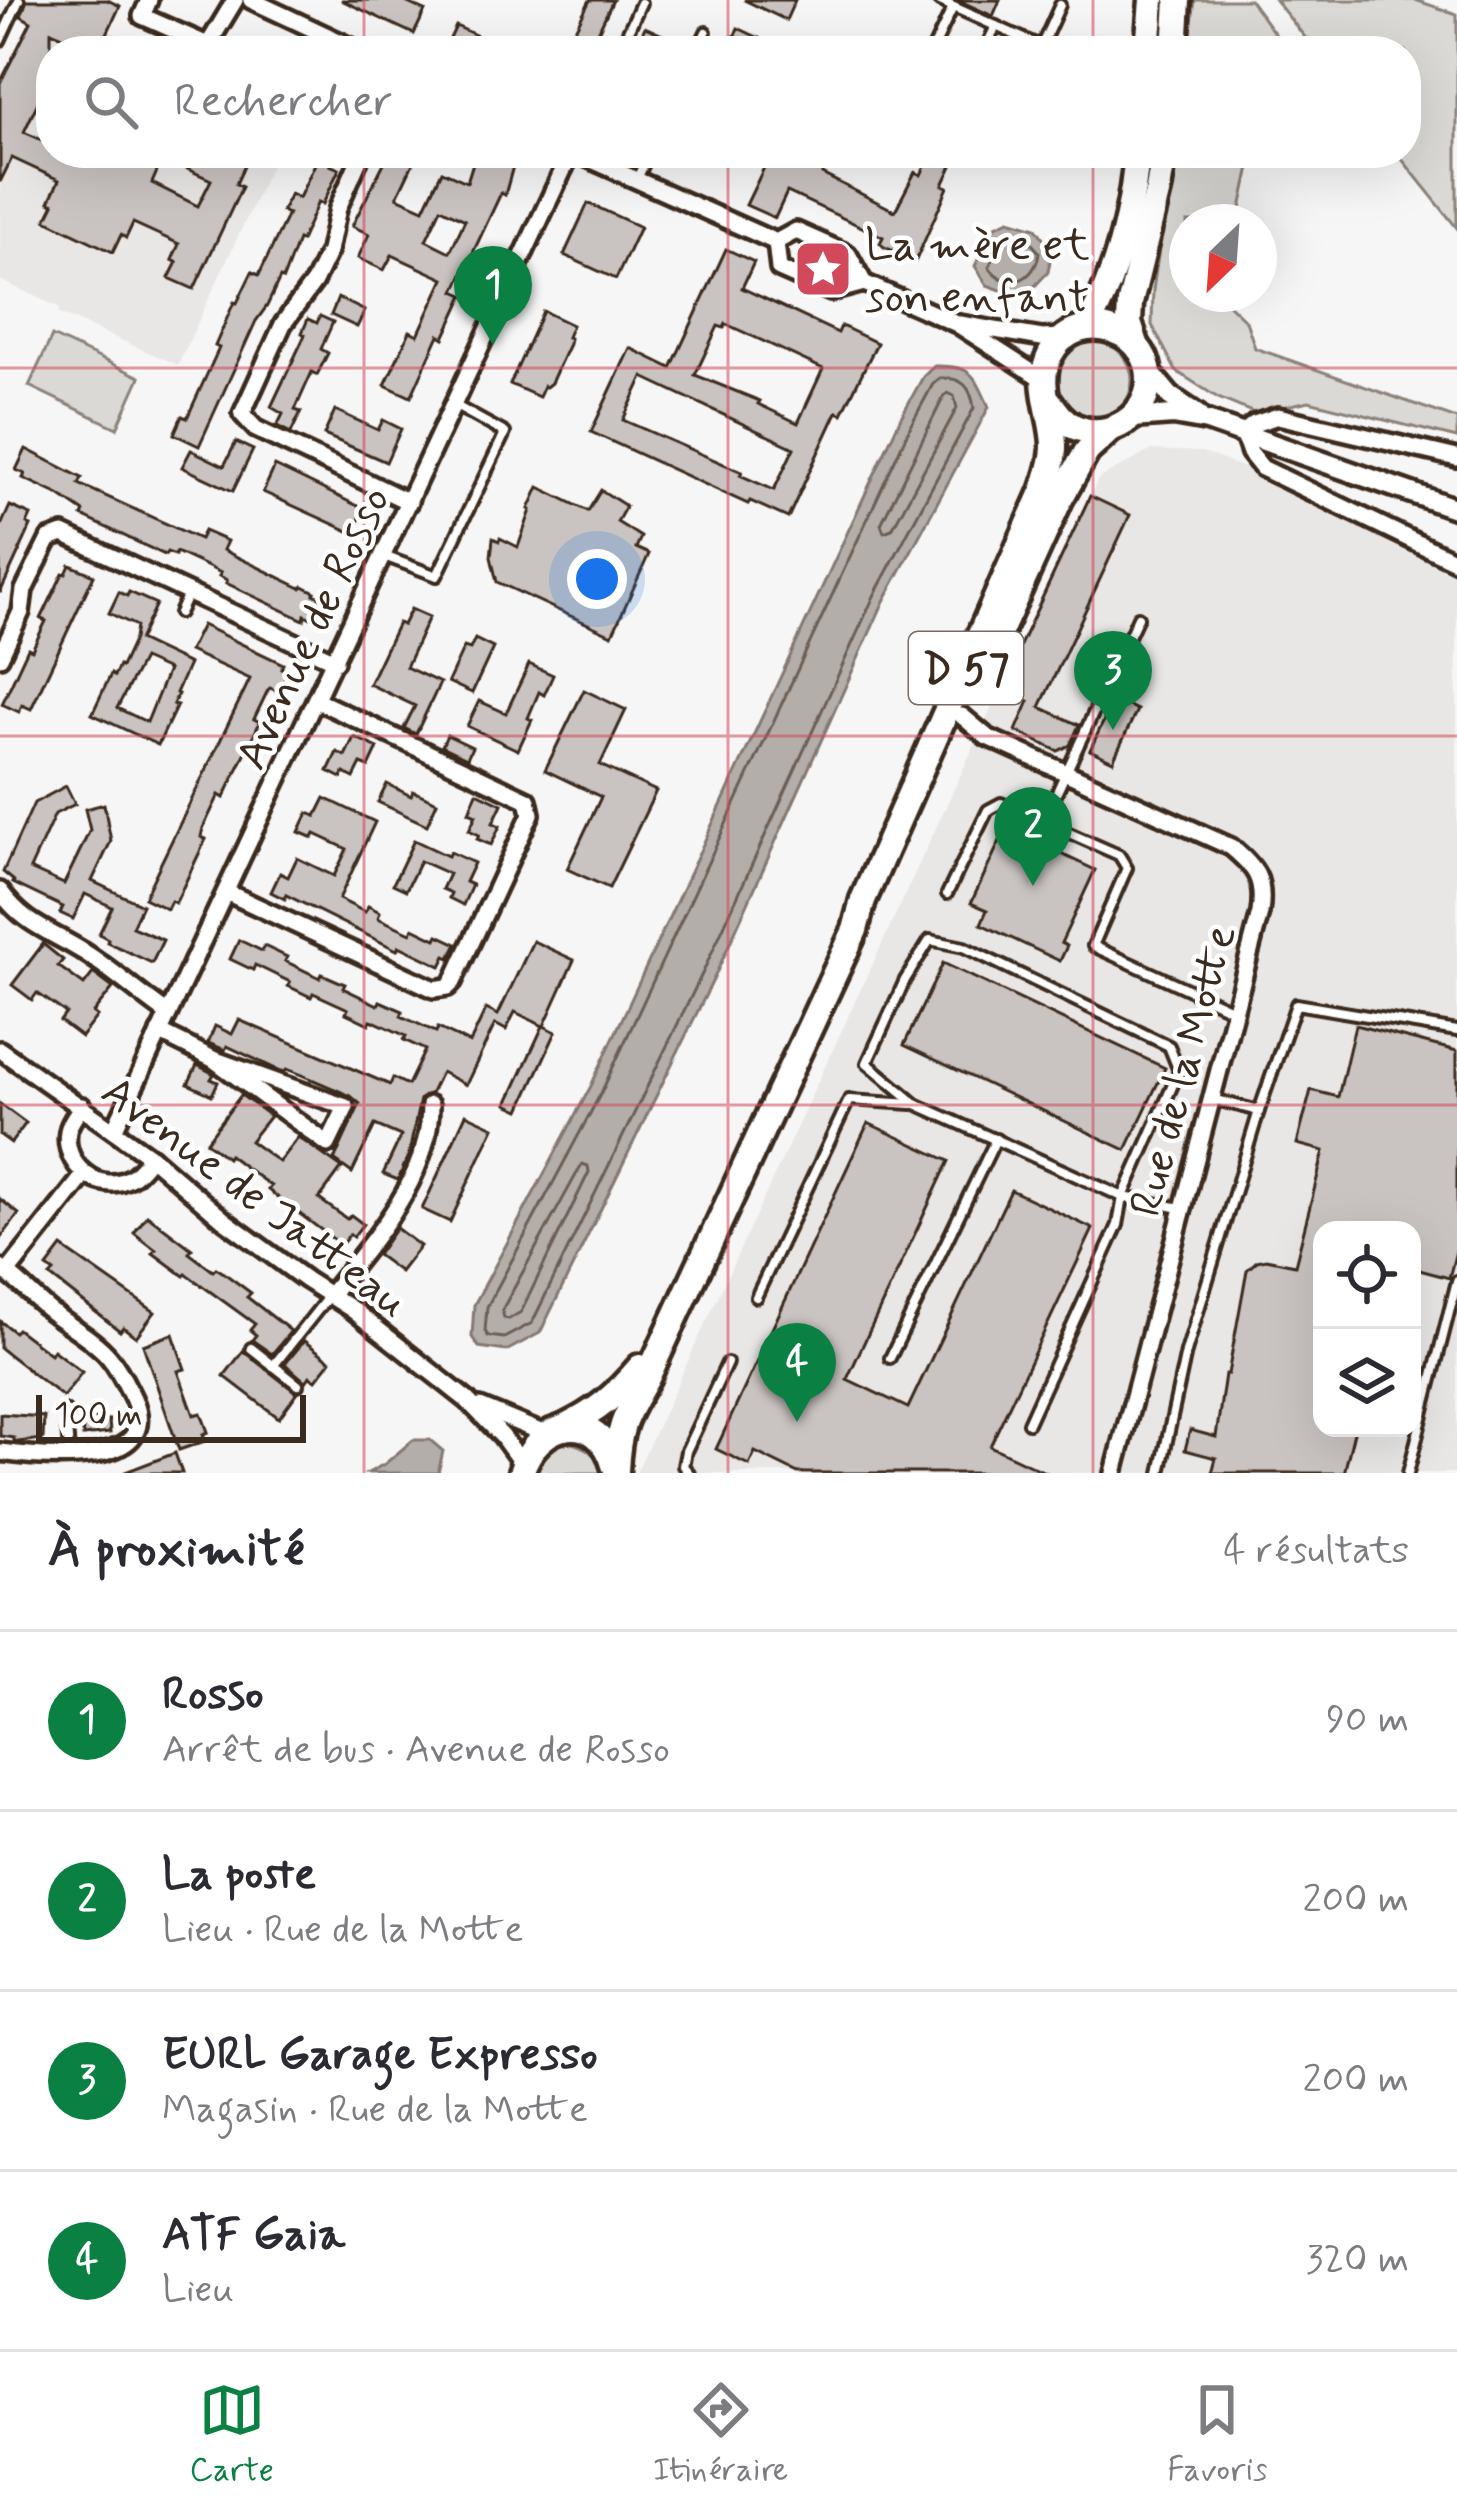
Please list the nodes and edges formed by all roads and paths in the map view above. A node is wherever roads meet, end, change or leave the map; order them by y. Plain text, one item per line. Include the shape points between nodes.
1 (19, 0) edge
2 (149, 0) edge
3 (235, 0) edge
4 (251, 0) edge
5 (938, 0) edge
6 (1152, 0) edge
7 (1178, 0) edge
8 (641, 3) dead end
9 (1060, 5) dead end
10 (953, 7) junction
11 (996, 26) junction
12 (706, 32) dead end
13 (188, 36) edge
14 (213, 36) edge
15 (328, 36) edge
16 (626, 36) edge
17 (704, 36) edge
18 (939, 36) edge
19 (991, 36) edge
20 (1015, 36) edge
21 (1046, 36) edge
22 (1149, 36) edge
23 (1176, 36) edge
24 (0, 41) edge
25 (355, 168) edge
26 (566, 168) edge
27 (609, 168) edge
28 (643, 168) edge
29 (1136, 168) edge
30 (1162, 168) edge
31 (637, 180) junction
32 (776, 242) junction
33 (864, 283) junction
34 (957, 324) junction
35 (1075, 332) junction
36 (1136, 344) junction
37 (1148, 371) junction
38 (1046, 391) junction
39 (454, 405) junction
40 (1207, 421) junction
41 (1121, 424) junction
42 (1243, 433) junction
43 (1457, 458) edge
44 (409, 502) junction
45 (1457, 509) edge
46 (383, 556) junction
47 (1457, 562) edge
48 (189, 592) junction
49 (179, 614) dead end
50 (1138, 617) dead end
51 (0, 657) edge
52 (334, 661) junction
53 (316, 700) junction
54 (962, 716) junction
55 (1066, 771) junction
56 (1044, 820) junction
57 (0, 891) edge
58 (226, 892) junction
59 (947, 893) dead end
60 (855, 930) junction
61 (1235, 1011) junction
62 (168, 1014) junction
63 (1457, 1031) edge
64 (159, 1032) junction
65 (0, 1050) edge
66 (214, 1059) junction
67 (1210, 1099) junction
68 (916, 1104) junction
69 (430, 1105) dead end
70 (82, 1106) junction
71 (1259, 1111) junction
72 (114, 1130) junction
73 (996, 1139) junction
74 (151, 1157) junction
75 (85, 1174) junction
76 (1123, 1197) junction
77 (1181, 1208) junction
78 (4, 1271) edge
79 (1457, 1281) edge
80 (329, 1295) junction
81 (756, 1297) dead end
82 (665, 1337) junction
83 (251, 1348) dead end
84 (890, 1358) dead end
85 (728, 1363) dead end
86 (274, 1366) junction
87 (298, 1385) dead end
88 (467, 1400) junction
89 (66, 1411) dead end
90 (1028, 1423) dead end
91 (554, 1431) junction
92 (0, 1452) edge
93 (76, 1461) edge
94 (523, 1470) edge
95 (616, 1472) edge
96 (689, 1473) edge
97 (1114, 1473) edge
98 (1160, 1473) edge
99 (1408, 1473) edge

1 - 24 lane
2 - 13 street via 142,16
3 - 14 street
4 - 15 street
5 - 10 lane
6 - 22 main road
7 - 23 main road
8 - 16 lane
9 - 21 lane
10 - 11 lane
10 - 18 lane
11 - 19 lane
11 - 20 lane
12 - 17 lane
25 - 44 street via 329,251 283,324 242,414 256,429
26 - 39 street, Avenue de Rosso
27 - 31 street
28 - 31 lane
29 - 35 main road via 1117,259
30 - 36 main road via 1130,303
31 - 32 street
32 - 33 street via 796,231 848,254
32 - 33 street via 779,268 796,277 831,292
33 - 34 street
34 - 35 street via 1042,338
34 - 38 street
35 - 36 main road via 1105,327
35 - 38 main road via 1053,349
36 - 37 main road
37 - 40 street
37 - 41 main road via 1142,404
38 - 41 main road via 1074,427
38 - 60 main road, D 57 via 1054,454 1043,492
39 - 44 street, Avenue de Rosso
39 - 46 lane via 505,433 436,576
40 - 41 street via 1173,415
40 - 42 street
41 - 54 main road, D 57 via 1087,451 1060,499
42 - 43 street via 1279,416
42 - 45 street
42 - 47 street via 1262,468
44 - 46 street, Avenue de Rosso
46 - 52 street, Avenue de Rosso
48 - 49 lane
48 - 51 street via 57,534 24,590
48 - 52 street
50 - 55 lane
52 - 53 street, Avenue de Rosso
53 - 58 street, Avenue de Rosso
53 - 58 street via 528,800 531,814 453,982 434,989
54 - 55 street, Rue de la Motte via 987,737
54 - 60 main road, D 57 via 874,906
55 - 56 lane
55 - 61 street, Rue de la Motte via 1231,847 1252,865 1262,902
56 - 59 lane via 1001,802 988,810
56 - 61 lane via 1119,855 1127,868 1094,946
57 - 62 street via 42,931
58 - 62 street, Avenue de Rosso
60 - 82 main road, D 57
61 - 67 street, Rue de la Motte
62 - 64 street, Avenue de Rosso
63 - 71 lane via 1296,1004
64 - 66 street
64 - 72 street, Avenue de Rosso
65 - 70 street, Avenue de Jatteau
66 - 66 street via 251,1087 328,1144 346,1106
67 - 71 lane
67 - 77 street, Rue de la Motte
68 - 73 lane
68 - 76 lane via 867,1063 930,940 964,947 1169,1046 1180,1071
68 - 81 lane via 850,1100
69 - 80 street via 430,1130 398,1207
70 - 72 street, Avenue de Jatteau
70 - 75 street via 68,1141
71 - 98 lane via 1186,1352
72 - 74 street, Avenue de Jatteau
73 - 76 lane
73 - 84 lane
74 - 75 street via 122,1181
74 - 80 street, Avenue de Jatteau
75 - 78 street
76 - 77 lane
76 - 90 lane via 1118,1226
77 - 97 street, Rue de la Motte
78 - 93 street via 104,1352 136,1405 128,1442
79 - 99 lane
80 - 86 lane
80 - 88 street, Avenue de Jatteau
82 - 91 main road, D 57 via 610,1401
82 - 95 main road, D 57 via 617,1435
83 - 86 lane
85 - 96 lane via 686,1451
86 - 87 lane
88 - 91 street, Avenue de Jatteau
88 - 94 street, Avenue de Jatteau
89 - 93 lane
91 - 94 main road via 528,1453
91 - 95 main road via 592,1434
92 - 93 street

